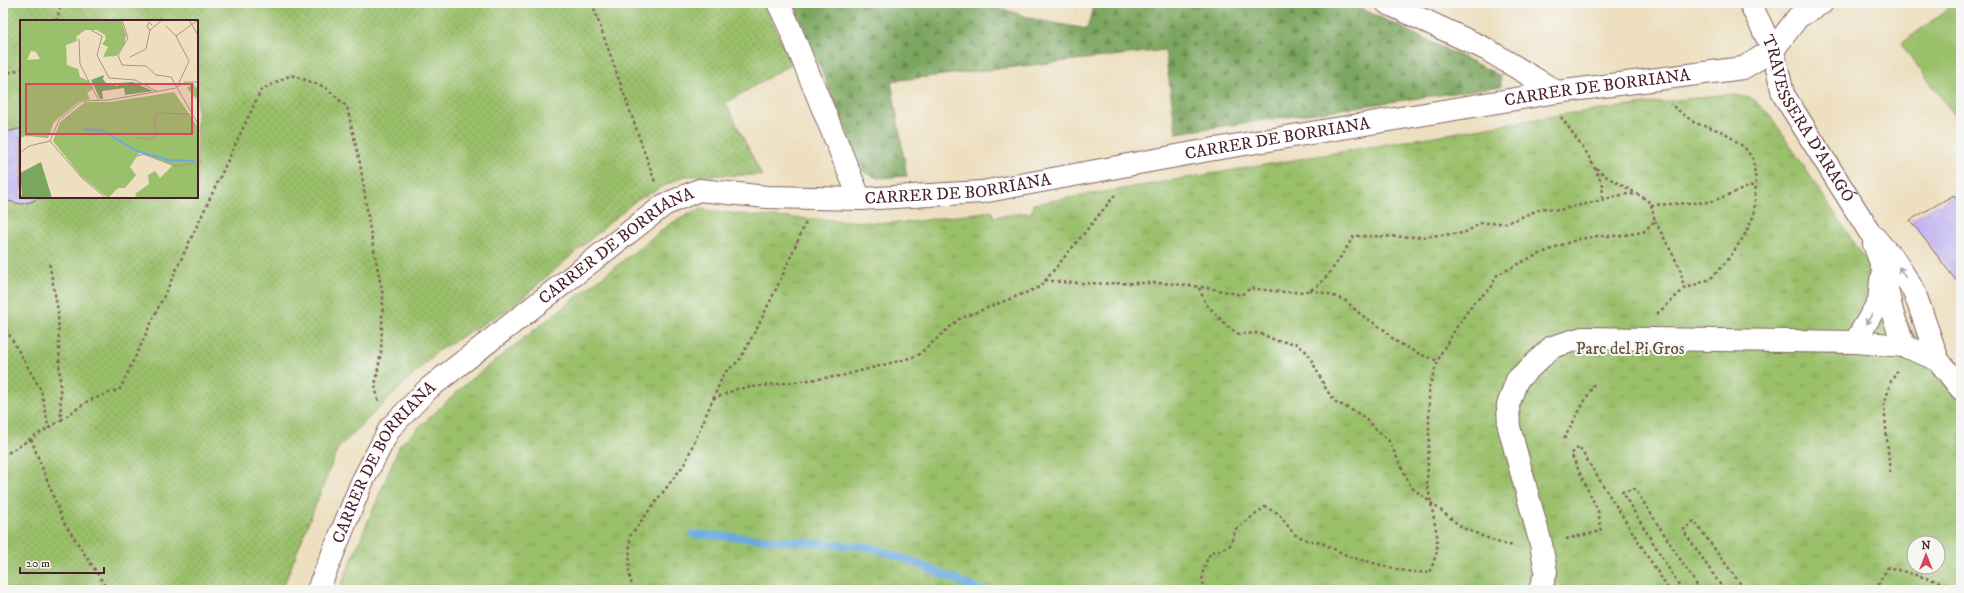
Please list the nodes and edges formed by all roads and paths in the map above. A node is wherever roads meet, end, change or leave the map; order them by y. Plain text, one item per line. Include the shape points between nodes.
1 (62, 3) edge
2 (592, 3) edge
3 (778, 3) edge
4 (1063, 3) edge
5 (1387, 3) edge
6 (1750, 3) edge
7 (1822, 3) edge
8 (1076, 7) dead end
9 (1798, 10) edge
10 (56, 20) edge
11 (1773, 50) junction
12 (20, 69) edge
13 (3, 74) edge
14 (1642, 81) junction
15 (1557, 92) junction
16 (1133, 164) junction
17 (1594, 167) junction
18 (1756, 184) junction
19 (1639, 195) junction
20 (1602, 198) junction
21 (814, 199) junction
22 (860, 199) junction
23 (664, 205) junction
24 (1651, 205) junction
25 (1655, 221) junction
26 (1870, 231) junction
27 (49, 262) dead end
28 (1883, 269) junction
29 (1045, 280) junction
30 (1199, 288) junction
31 (1684, 289) junction
32 (1310, 290) junction
33 (1914, 291) junction
34 (3, 324) edge
35 (1635, 339) junction
36 (1856, 342) junction
37 (1910, 348) junction
38 (1438, 360) junction
39 (1938, 360) junction
40 (1594, 384) dead end
41 (1961, 389) edge
42 (713, 399) junction
43 (61, 420) junction
44 (390, 428) junction
45 (49, 429) junction
46 (31, 439) junction
47 (1564, 439) dead end
48 (3, 456) edge
49 (1890, 472) dead end
50 (1430, 501) junction
51 (1541, 544) junction
52 (1957, 586) junction
53 (1961, 588) edge
54 (23, 590) edge
55 (91, 590) edge
56 (108, 590) edge
57 (318, 590) edge
58 (633, 590) edge
59 (1206, 590) edge
60 (1540, 590) edge
61 (1669, 590) edge
62 (1682, 590) edge
63 (1700, 590) edge
64 (1724, 590) edge
65 (1745, 590) edge
66 (1875, 590) edge
67 (1959, 590) edge

1 - 10 path
2 - 23 path
3 - 22 street
4 - 8 path
5 - 15 street via 1486,48
6 - 11 street, TRAVESSERA D'ARAGÓ
7 - 9 street
9 - 11 street
11 - 14 street, CARRER DE BORRIANA via 1743,68
11 - 26 street, TRAVESSERA D'ARAGÓ via 1783,94
12 - 13 path
14 - 15 street, CARRER DE BORRIANA
14 - 18 path via 1695,123 1724,132 1745,148 1753,159
15 - 16 street, CARRER DE BORRIANA
15 - 17 path via 1559,112
16 - 22 street, CARRER DE BORRIANA via 982,192
16 - 29 path via 1116,194
17 - 19 path via 1606,177
17 - 20 path via 1603,185
18 - 24 path via 1710,202
18 - 31 path via 1754,214 1744,236 1727,262 1710,279
19 - 20 path via 1626,194
19 - 24 path
20 - 32 path via 1560,210 1544,208 1507,223 1481,223 1464,233 1419,237 1354,236 1331,272
21 - 22 street, CARRER DE BORRIANA
21 - 23 street, CARRER DE BORRIANA via 699,190
21 - 42 path via 797,244 758,326 738,360 724,373
23 - 44 street, CARRER DE BORRIANA via 428,389
24 - 25 path
25 - 31 path via 1680,268
25 - 38 path via 1643,232 1598,236 1558,246 1497,275 1491,288 1474,302 1460,322
26 - 28 street, TRAVESSERA D'ARAGÓ
33 -> 26 street, TRAVESSERA D'ARAGÓ via 1895,261
27 - 43 path via 58,311
28 -> 36 street, TRAVESSERA D'ARAGÓ via 1879,301
28 - 37 street, TRAVESSERA D'ARAGÓ via 1892,312
29 - 30 path via 1073,284 1151,283
29 - 42 path via 1040,287 959,319 917,356 841,376 737,389
30 - 32 path via 1241,294 1252,288 1280,292
30 - 50 path via 1206,304 1228,327 1239,334 1260,333 1277,340 1295,343 1308,353 1327,391 1336,402 1361,415 1389,441 1411,487
31 - 35 path via 1661,309
32 - 38 path via 1346,301 1386,331 1395,342
33 - 37 street via 1915,325
33 - 39 street, TRAVESSERA D'ARAGÓ
34 - 45 path via 41,390
35 - 36 street
35 - 51 street via 1582,338 1552,347 1517,380 1508,405 1509,427
36 - 37 street
37 - 39 street, TRAVESSERA D'ARAGÓ
37 - 49 path via 1891,382 1884,406
38 - 50 path via 1429,387 1426,482
39 - 41 street, TRAVESSERA D'ARAGÓ
40 - 47 path
42 - 58 path via 685,463 630,536 629,573
43 - 44 path via 88,400 120,389 261,90 291,75 325,87 347,107 360,163 383,296 381,352 375,386 382,413
43 - 45 path
44 - 57 street, CARRER DE BORRIANA via 362,482
45 - 46 path
46 - 48 path
46 - 56 path via 63,521
50 - 51 path via 1463,528 1502,544
50 - 59 path via 1437,535 1437,551 1430,573 1405,571 1350,557 1322,543 1294,534 1278,513 1265,508 1236,529 1230,545 1211,552 1201,581
51 - 60 street via 1546,572
51 - 61 path via 1601,531 1598,511 1571,454 1579,447
52 - 53 path
52 - 66 path via 1888,568
52 - 67 path
54 - 55 path
62 - 63 path via 1622,492 1634,489
64 - 65 path via 1682,530 1694,521

